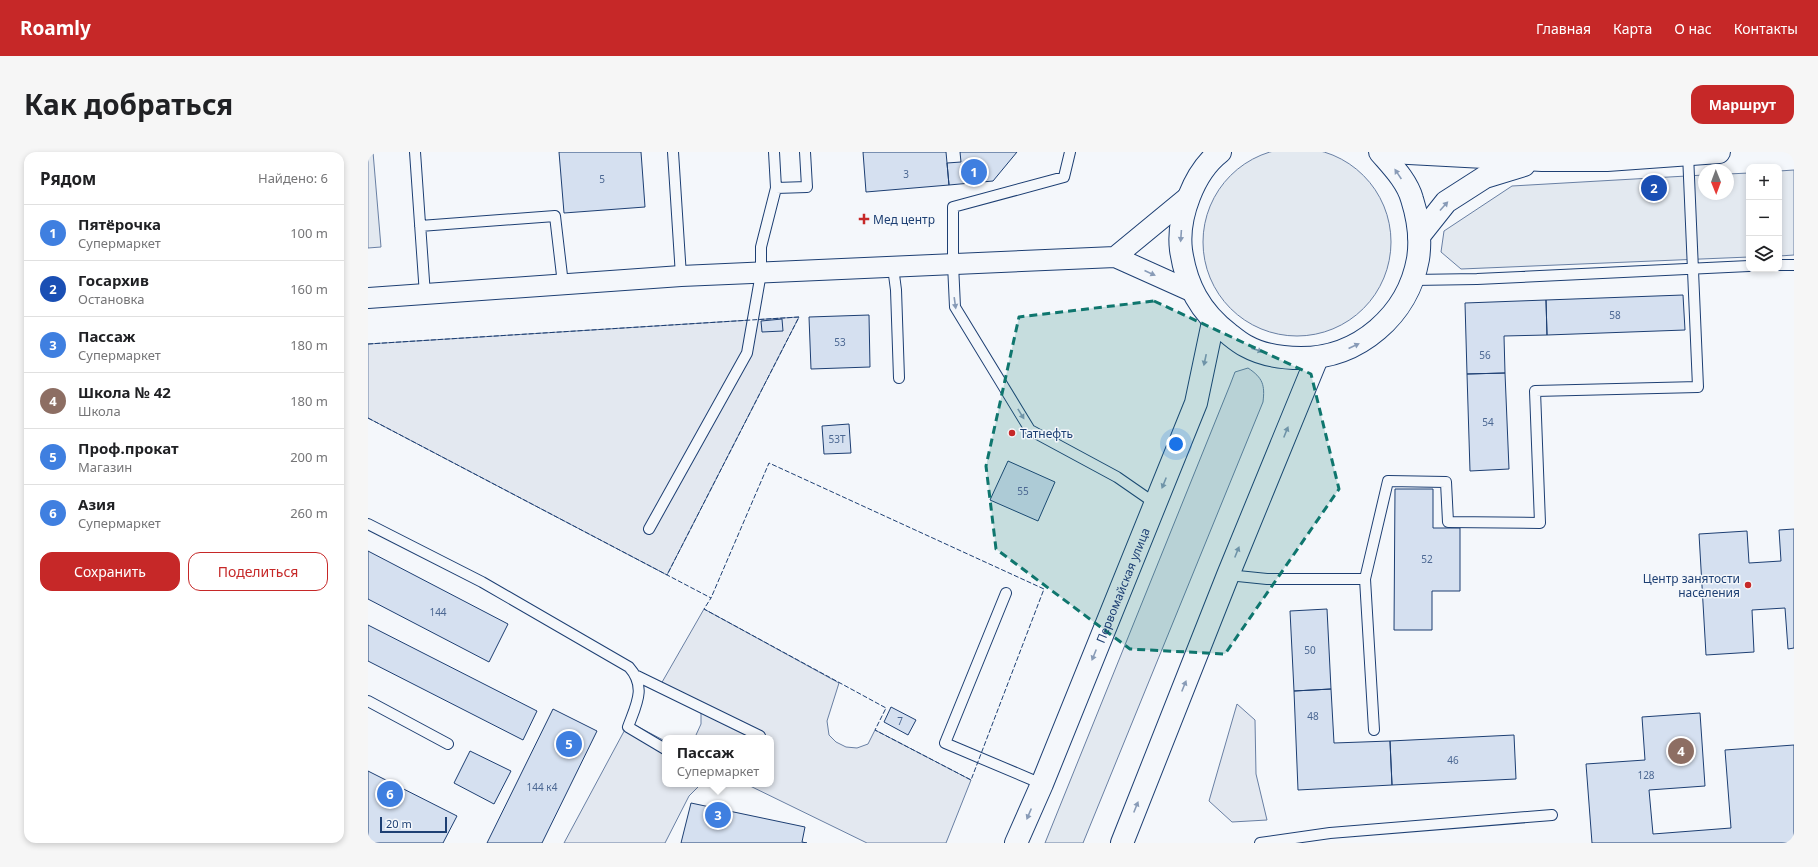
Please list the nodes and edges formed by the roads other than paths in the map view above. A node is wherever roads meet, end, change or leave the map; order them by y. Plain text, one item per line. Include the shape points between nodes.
1 (415, 152) edge
2 (673, 152) edge
3 (774, 152) edge
4 (805, 152) edge
5 (1070, 152) edge
6 (1380, 152) edge
7 (1390, 152) edge
8 (1719, 152) edge
9 (1218, 153) edge
10 (1688, 154) junction
11 (1542, 160) junction
12 (776, 188) junction
13 (1189, 196) junction
14 (420, 226) junction
15 (1419, 236) junction
16 (1115, 258) junction
17 (953, 264) junction
18 (1782, 265) edge
19 (1794, 265) edge
20 (894, 266) junction
21 (1746, 266) edge
22 (1693, 268) junction
23 (761, 273) junction
24 (681, 276) junction
25 (1413, 280) junction
26 (563, 284) junction
27 (1193, 292) junction
28 (425, 295) junction
29 (368, 298) edge
30 (1213, 322) junction
31 (1317, 358) junction
32 (899, 378) dead end
33 (1156, 504) junction
34 (368, 524) edge
35 (649, 529) dead end
36 (1228, 575) junction
37 (1365, 579) junction
38 (1006, 593) dead end
39 (637, 676) junction
40 (368, 701) edge
41 (1374, 730) dead end
42 (758, 735) edge
43 (448, 744) dead end
44 (662, 747) edge
45 (1042, 784) junction
46 (1552, 815) dead end
47 (1016, 843) edge
48 (1122, 843) edge
49 (1260, 843) edge

1 - 14 lane
2 - 24 lane
3 - 12 lane
4 - 12 lane via 807,187
5 - 17 lane via 1064,177 953,207
15 -> 6 main road via 1412,198 1398,173
7 - 11 main road
8 - 10 main road
9 - 13 main road via 1201,174
10 - 11 main road via 1607,160
10 - 22 lane
15 -> 11 main road via 1446,202 1485,177
12 - 23 lane via 761,247
13 - 16 street
13 -> 27 main road via 1182,220 1181,244 1184,268
14 - 26 lane via 555,216
14 - 28 lane
15 - 25 main road
16 - 17 street
16 -> 27 street
17 - 20 street
17 -> 33 lane via 955,307 1030,430 1117,477
18 - 19 lane
20 - 23 street
20 - 32 lane
21 - 22 lane
22 - 25 lane
22 - 37 lane via 1698,387 1535,391 1540,523 1448,522 1446,482 1388,481
23 - 24 street
23 - 35 lane via 747,353
24 - 26 street
31 -> 25 main road via 1361,343 1379,329 1395,313
26 - 28 street
27 - 30 main road
28 - 29 street
30 -> 31 main road via 1246,347 1282,358
30 -> 33 main road, Первомайская улица via 1196,403
36 -> 31 main road
33 -> 45 main road, Первомайская улица
34 - 39 lane via 482,582 629,668
36 - 37 lane via 1267,579
48 -> 36 main road
37 - 41 lane
38 - 45 lane via 945,743
39 - 42 lane
39 - 44 lane via 638,700 628,727
40 - 43 lane
45 -> 47 main road, Первомайская улица
46 - 49 lane via 1330,833

